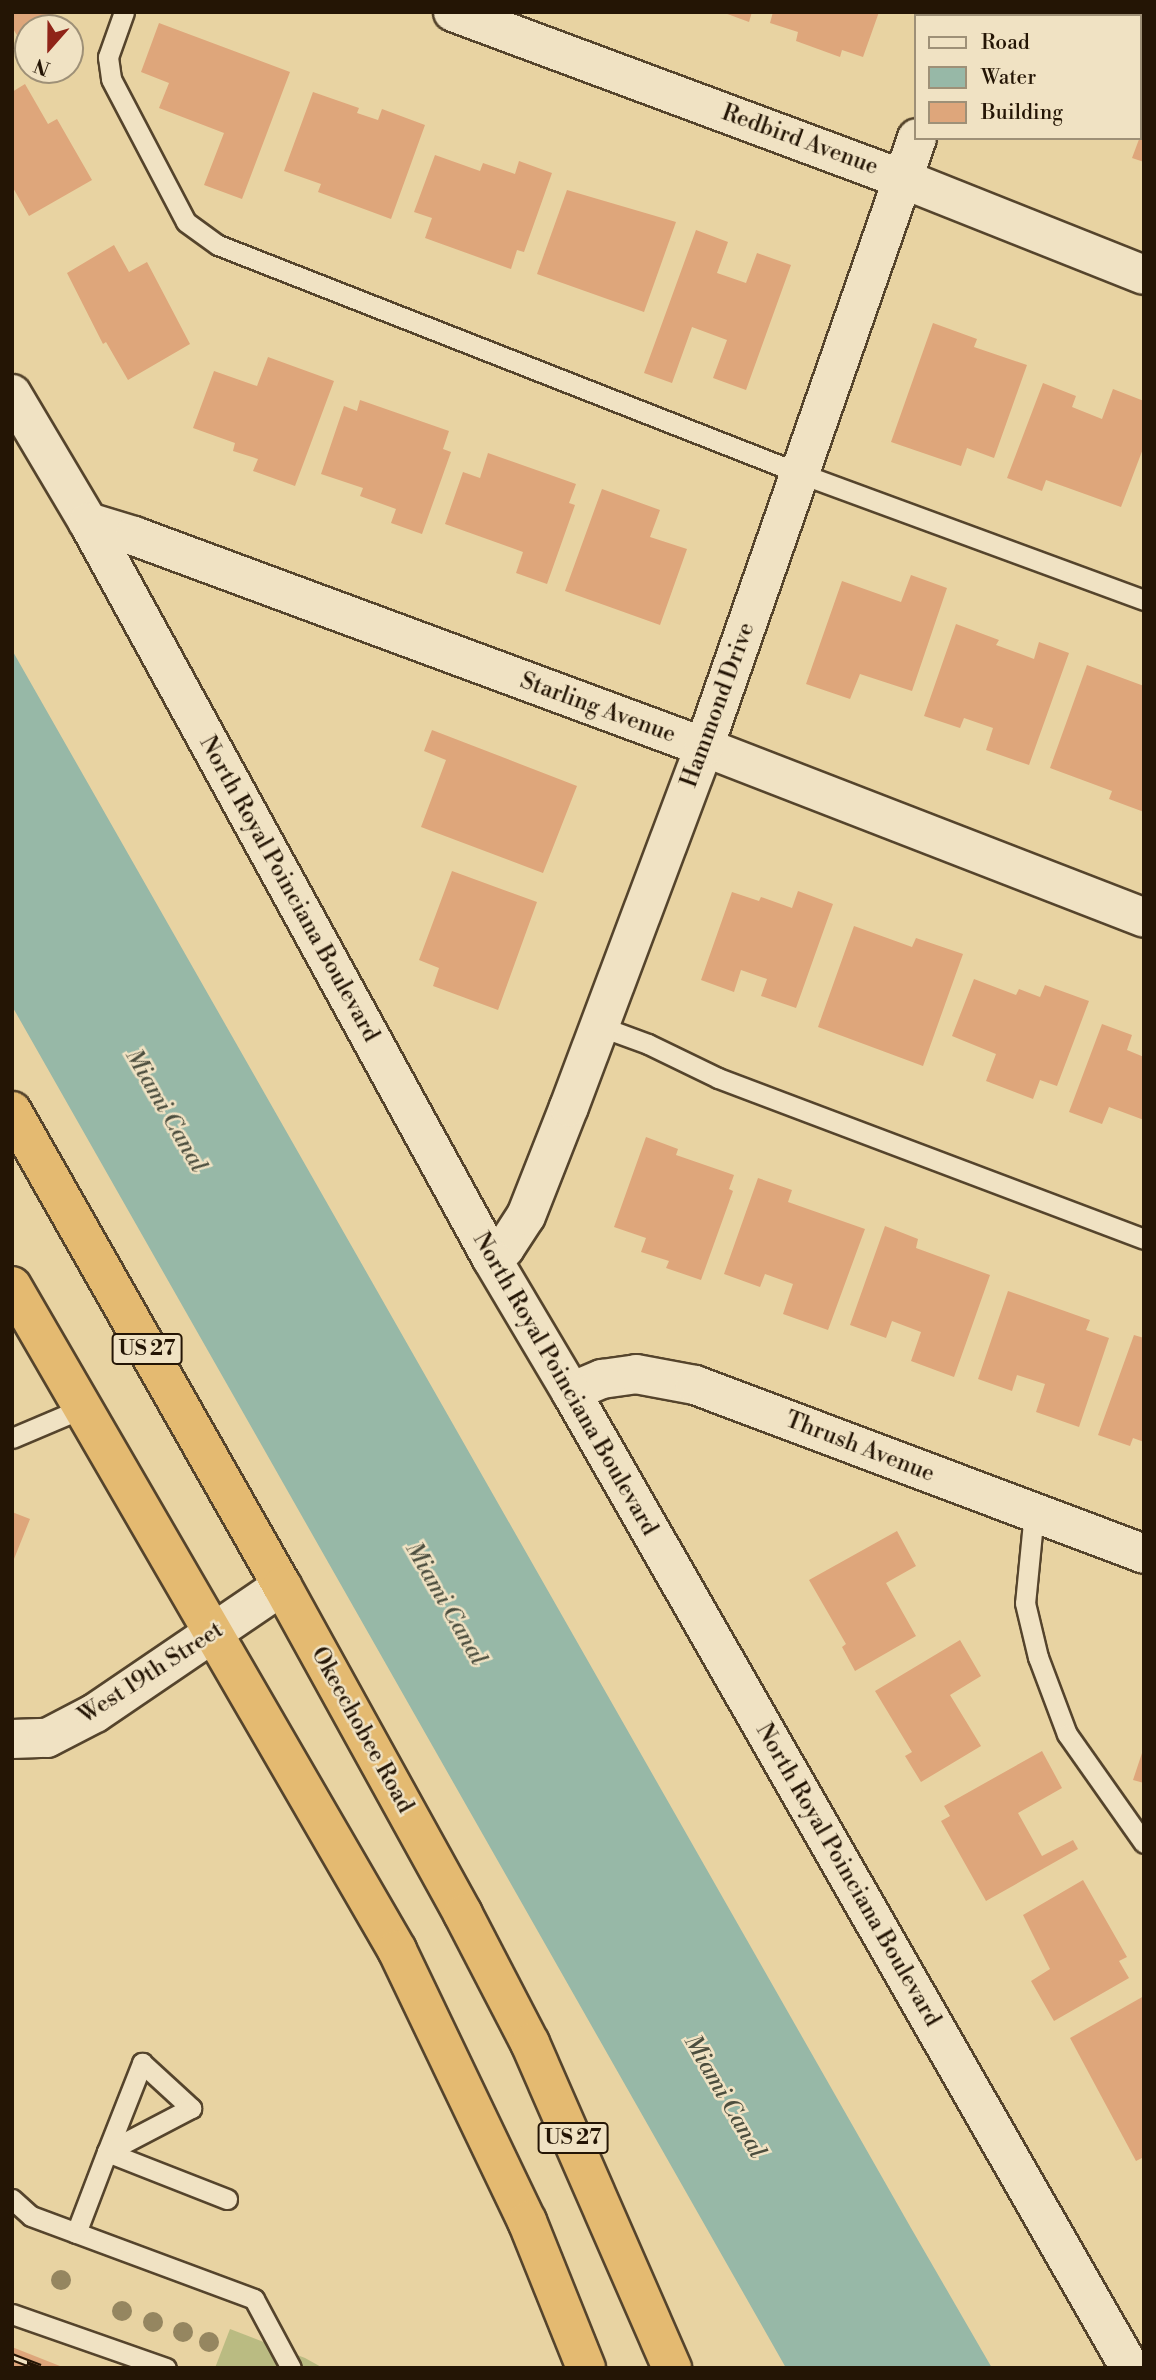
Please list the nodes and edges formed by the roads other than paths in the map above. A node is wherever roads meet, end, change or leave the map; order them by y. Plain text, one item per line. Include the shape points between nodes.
1 (124, 12) edge
2 (453, 12) edge
3 (916, 140) edge
4 (903, 178) junction
5 (1144, 275) edge
6 (12, 394) edge
7 (799, 473) junction
8 (89, 522) junction
9 (1144, 600) edge
10 (704, 747) junction
11 (1144, 918) edge
12 (599, 1026) junction
13 (12, 1111) edge
14 (1144, 1239) edge
15 (492, 1259) junction
16 (12, 1286) edge
17 (571, 1392) junction
18 (83, 1408) junction
19 (12, 1438) edge
20 (1034, 1512) junction
21 (1144, 1554) edge
22 (282, 1586) junction
23 (212, 1633) junction
24 (12, 1738) edge
25 (1144, 1843) edge
26 (107, 2152) junction
27 (227, 2199) dead end
28 (12, 2200) edge
29 (76, 2232) junction
30 (12, 2314) edge
31 (166, 2368) edge
32 (291, 2368) edge
33 (586, 2368) edge
34 (672, 2368) edge
35 (1130, 2368) edge

1 - 7 lane via 108,57 111,79 186,222 218,245
2 - 4 street, Redbird Avenue
3 - 4 street, Hammond Drive
4 - 5 street, Redbird Avenue
4 - 7 street, Hammond Drive
6 - 8 street, North Royal Poinciana Boulevard
7 - 9 lane
7 - 10 street, Hammond Drive
8 - 10 street, Starling Avenue
8 - 15 street, North Royal Poinciana Boulevard
10 - 11 street, Starling Avenue
10 - 12 street, Hammond Drive
12 - 14 lane via 718,1078
12 - 15 street, Hammond Drive via 526,1216
13 - 22 highway, Okeechobee Road / US 27
15 - 17 street, North Royal Poinciana Boulevard
16 - 18 highway
17 - 20 street, Thrush Avenue via 602,1378 636,1374 695,1385
17 - 35 street, North Royal Poinciana Boulevard
18 - 19 lane
18 - 23 highway
20 - 21 street, Thrush Avenue
20 - 25 lane via 1025,1603 1038,1657 1067,1734
22 - 23 street, West 19th Street
22 - 34 highway, Okeechobee Road / US 27 via 530,2043
23 - 24 street, West 19th Street via 95,1713 59,1732 47,1738
23 - 33 highway via 397,1950 527,2221
26 - 26 lane via 191,2108 142,2063 112,2139
26 - 27 lane
26 - 29 lane
28 - 29 lane via 32,2216
29 - 32 lane via 254,2299
30 - 31 lane

